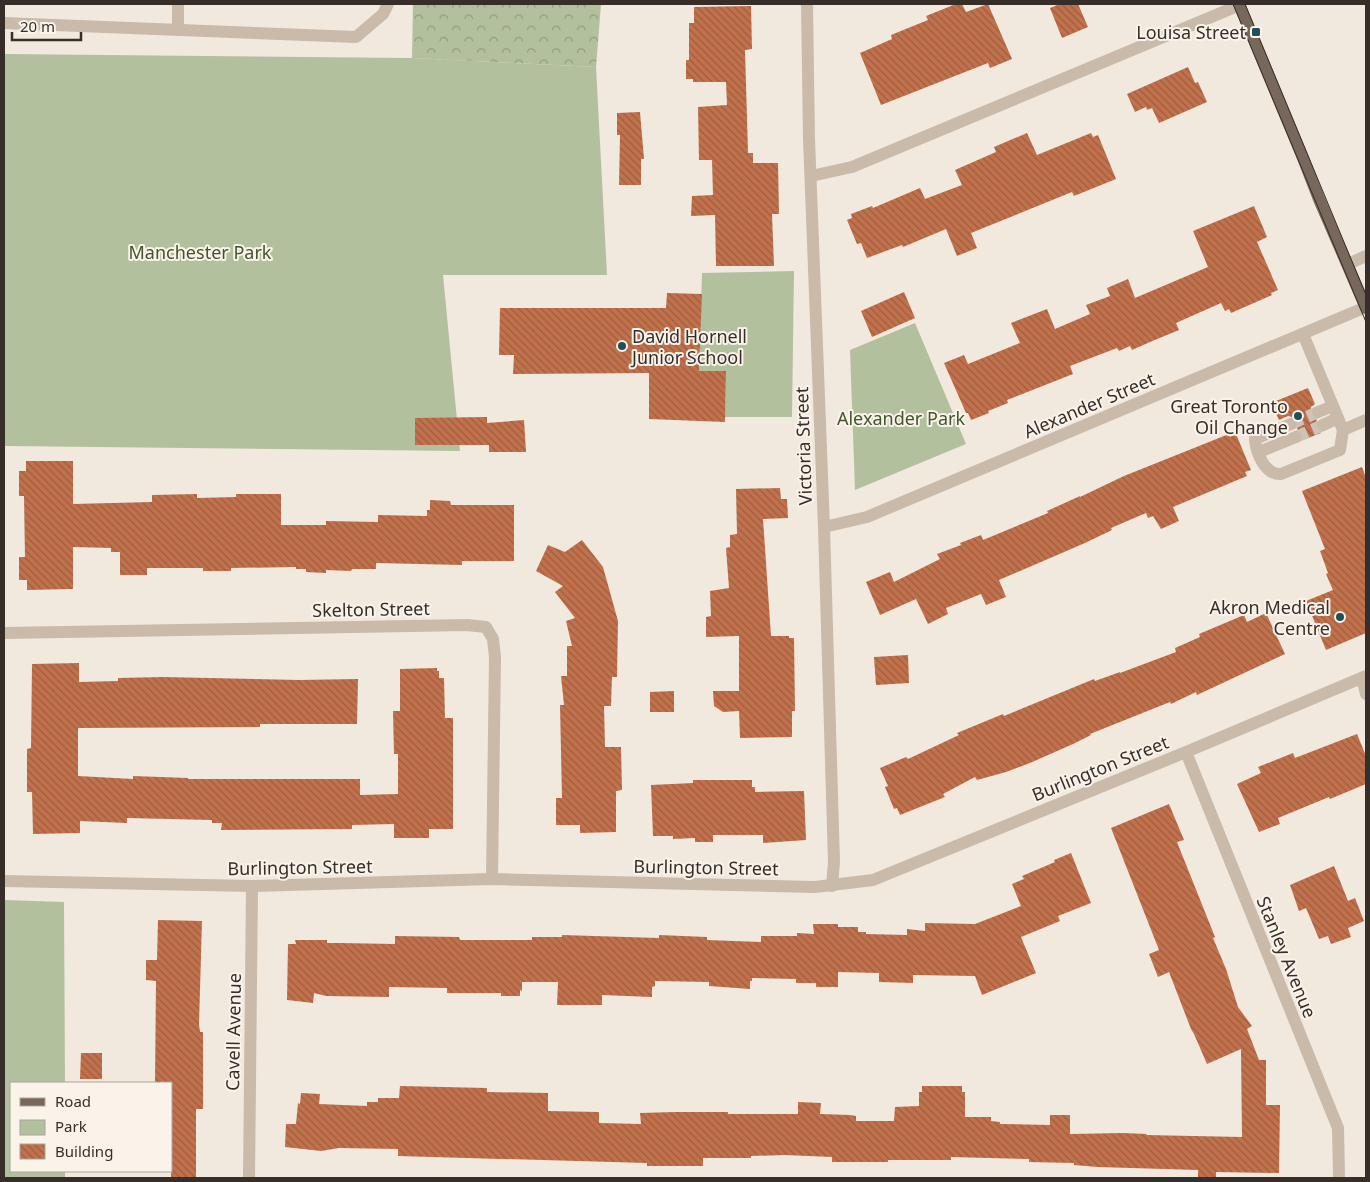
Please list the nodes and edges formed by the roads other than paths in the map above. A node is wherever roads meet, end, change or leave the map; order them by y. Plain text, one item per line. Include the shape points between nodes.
1 (178, 4) edge
2 (388, 4) edge
3 (807, 4) edge
4 (1240, 5) edge
5 (4, 23) edge
6 (178, 30) junction
7 (811, 176) junction
8 (1366, 256) edge
9 (1348, 264) junction
10 (1366, 307) edge
11 (1303, 334) junction
12 (1333, 406) junction
13 (1318, 412) tunnel mouth
14 (1366, 420) edge
15 (1291, 424) tunnel mouth
16 (1341, 424) junction
17 (1323, 425) tunnel mouth
18 (1296, 437) tunnel mouth
19 (1259, 452) junction
20 (824, 527) junction
21 (4, 633) edge
22 (1364, 677) edge
23 (1366, 694) edge
24 (1186, 752) junction
25 (492, 878) junction
26 (4, 881) edge
27 (252, 886) junction
28 (832, 886) junction
29 (249, 1178) edge
30 (1339, 1178) edge

1 - 6 street
2 - 6 street via 384,14 356,37
3 - 7 street, Victoria Street
4 - 7 street via 852,168
4 - 9 main road
5 - 6 street
7 - 20 street, Victoria Street
8 - 9 street
9 - 10 main road
10 - 11 street, Alexander Street
11 - 12 street
11 - 20 street, Alexander Street via 867,517
12 - 13 street
12 - 16 street
14 - 16 street
15 - 19 street via 1255,440
16 - 17 street
16 - 19 street via 1340,450 1281,474 1269,471
18 - 19 street
20 - 28 street, Victoria Street via 834,862
21 - 25 street, Skelton Street via 468,624 486,627 493,639 495,657
22 - 23 street
22 - 24 street, Burlington Street
24 - 28 street, Burlington Street via 873,880
24 - 30 street, Stanley Avenue via 1338,1128
25 - 27 street, Burlington Street
25 - 28 street, Burlington Street
26 - 27 street, Burlington Street
27 - 29 street, Cavell Avenue

